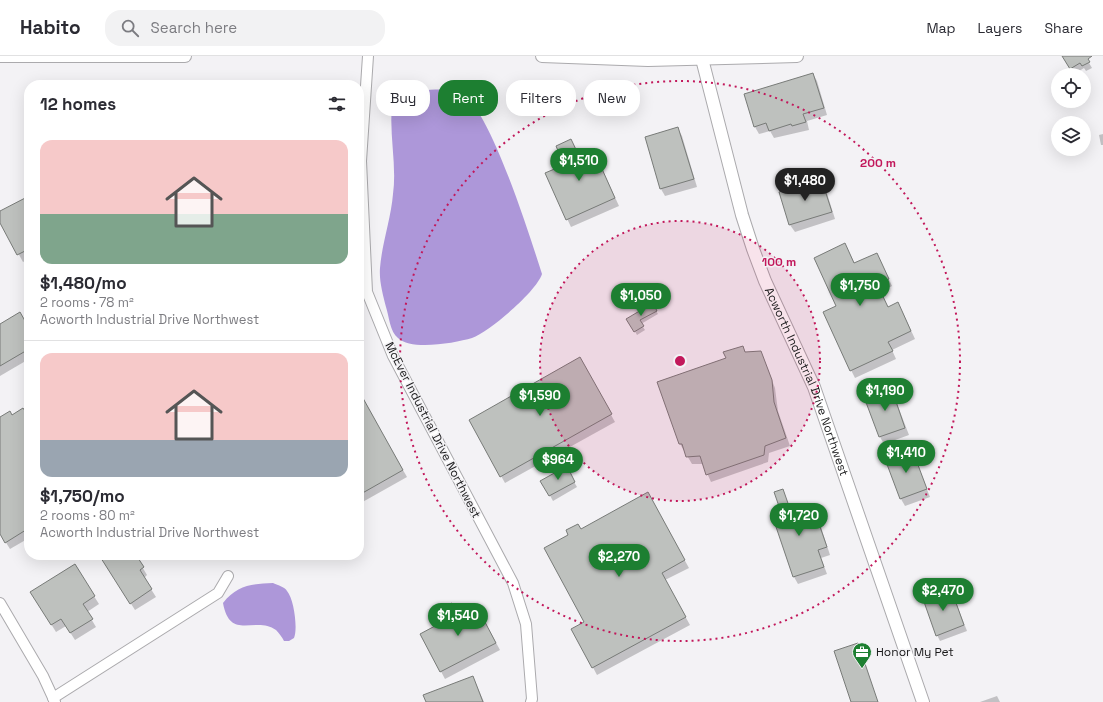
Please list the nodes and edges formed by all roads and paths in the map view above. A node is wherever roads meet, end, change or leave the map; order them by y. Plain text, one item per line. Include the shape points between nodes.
1 (0, 56) edge
2 (186, 56) edge
3 (368, 56) edge
4 (542, 56) edge
5 (797, 56) edge
6 (702, 57) edge
7 (364, 115) edge
8 (364, 226) edge
9 (228, 576) dead end
10 (0, 603) edge
11 (54, 700) edge
12 (531, 702) edge
13 (923, 702) edge

1 - 2 street
3 - 7 street, McEver Industrial Drive Northwest
4 - 6 street via 648,60
5 - 6 street
6 - 13 street, Acworth Industrial Drive Northwest via 753,249 816,393
8 - 12 street, McEver Industrial Drive Northwest via 367,292 392,356 513,583 526,624
9 - 11 street via 218,593
10 - 11 street via 43,676

